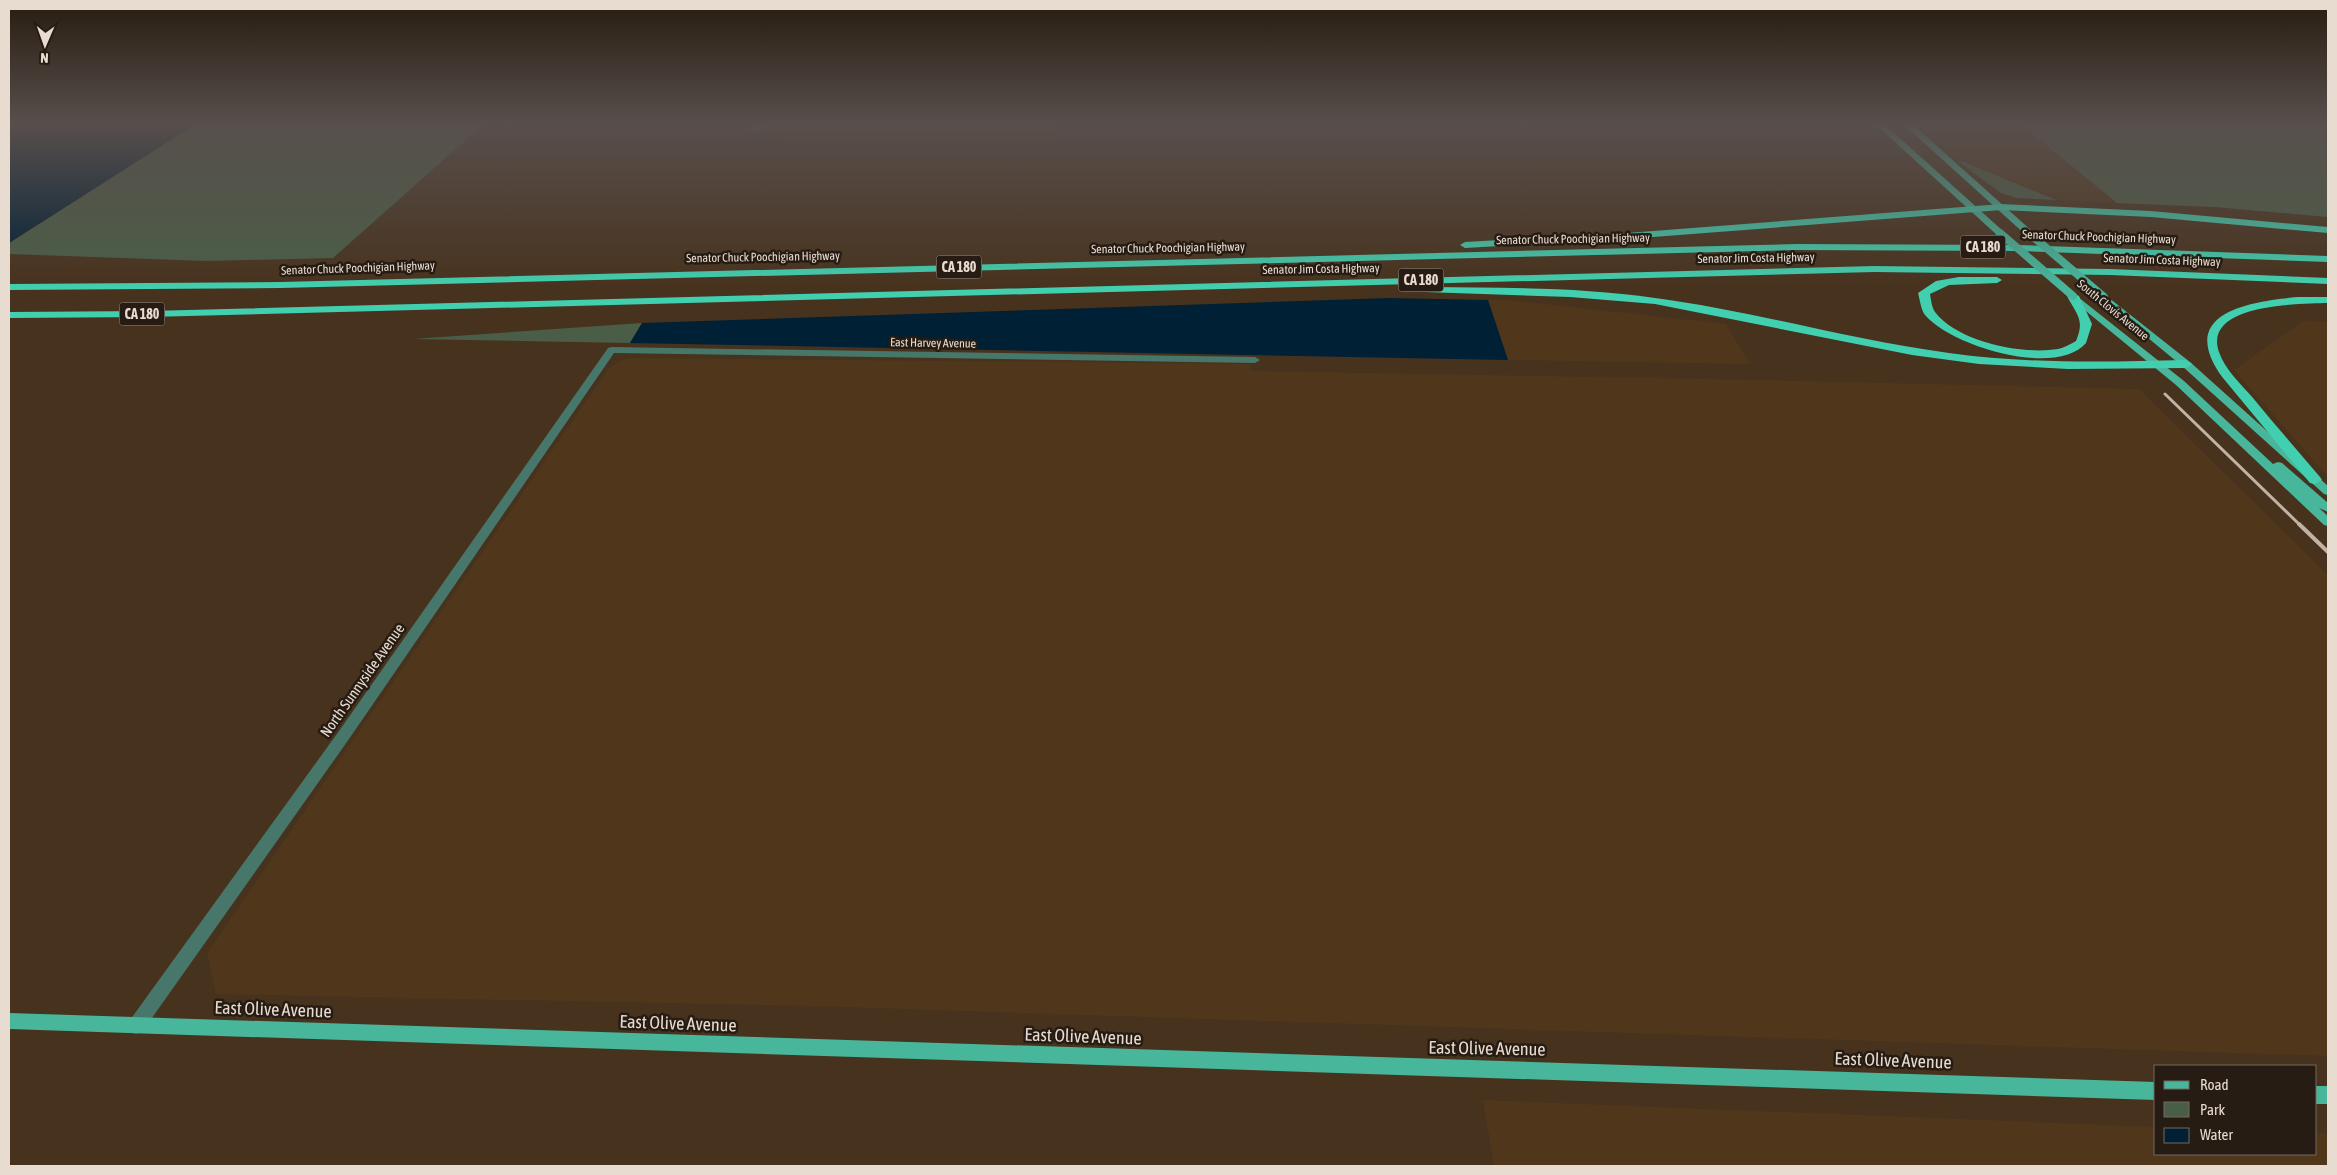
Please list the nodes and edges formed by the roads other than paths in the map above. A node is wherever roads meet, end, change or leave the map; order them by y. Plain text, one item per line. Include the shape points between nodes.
1 (1938, 177) edge
2 (1966, 177) edge
3 (2000, 207) junction
4 (1972, 208) junction
5 (2328, 230) edge
6 (2328, 259) edge
7 (1178, 262) junction
8 (9, 280) edge
9 (2328, 282) edge
10 (1185, 286) junction
11 (157, 287) junction
12 (9, 288) edge
13 (2073, 296) junction
14 (2328, 300) edge
15 (274, 310) junction
16 (9, 315) edge
17 (9, 324) edge
18 (611, 350) joint
19 (1255, 360) dead end
20 (2159, 364) junction
21 (2186, 364) junction
22 (2237, 436) junction
23 (2315, 480) junction
24 (2328, 492) edge
25 (2328, 508) edge
26 (2328, 522) edge
27 (9, 1021) edge
28 (136, 1026) junction
29 (2154, 1091) edge

1 - 4 main road, South Clovis Avenue
2 - 3 main road, South Clovis Avenue
3 - 4 highway
3 - 5 highway via 2151,214
3 - 21 main road, South Clovis Avenue, bridge
4 - 7 highway via 1627,236
4 - 13 main road, South Clovis Avenue, bridge
6 - 7 highway, Senator Chuck Poochigian Highway / CA 180 via 1897,247
7 - 11 highway, Senator Chuck Poochigian Highway / CA 180
8 - 11 highway
9 - 10 highway, Senator Jim Costa Highway / CA 180 via 2081,271 1874,269
9 - 13 highway via 1960,281 1929,288 1924,293 1923,303 1938,323 1974,342 2019,353 2055,354 2074,348 2087,334 2086,320
10 - 15 highway, CA 180
10 - 20 highway via 1581,294 1715,311 1949,357 2032,365
11 - 12 highway, Senator Chuck Poochigian Highway / CA 180
13 - 20 main road, South Clovis Avenue
14 - 23 highway via 2287,301 2246,309 2220,324 2212,341 2215,357 2227,375
15 - 16 highway, CA 180
15 - 17 highway via 142,320
18 - 19 street, East Harvey Avenue
18 - 28 street, North Sunnyside Avenue via 344,735
20 - 21 highway
20 - 22 main road, South Clovis Avenue
21 - 23 main road, South Clovis Avenue
22 - 25 main road via 2294,477
22 - 26 main road, South Clovis Avenue
23 - 24 main road, South Clovis Avenue
27 - 28 main road, East Olive Avenue
28 - 29 main road, East Olive Avenue

